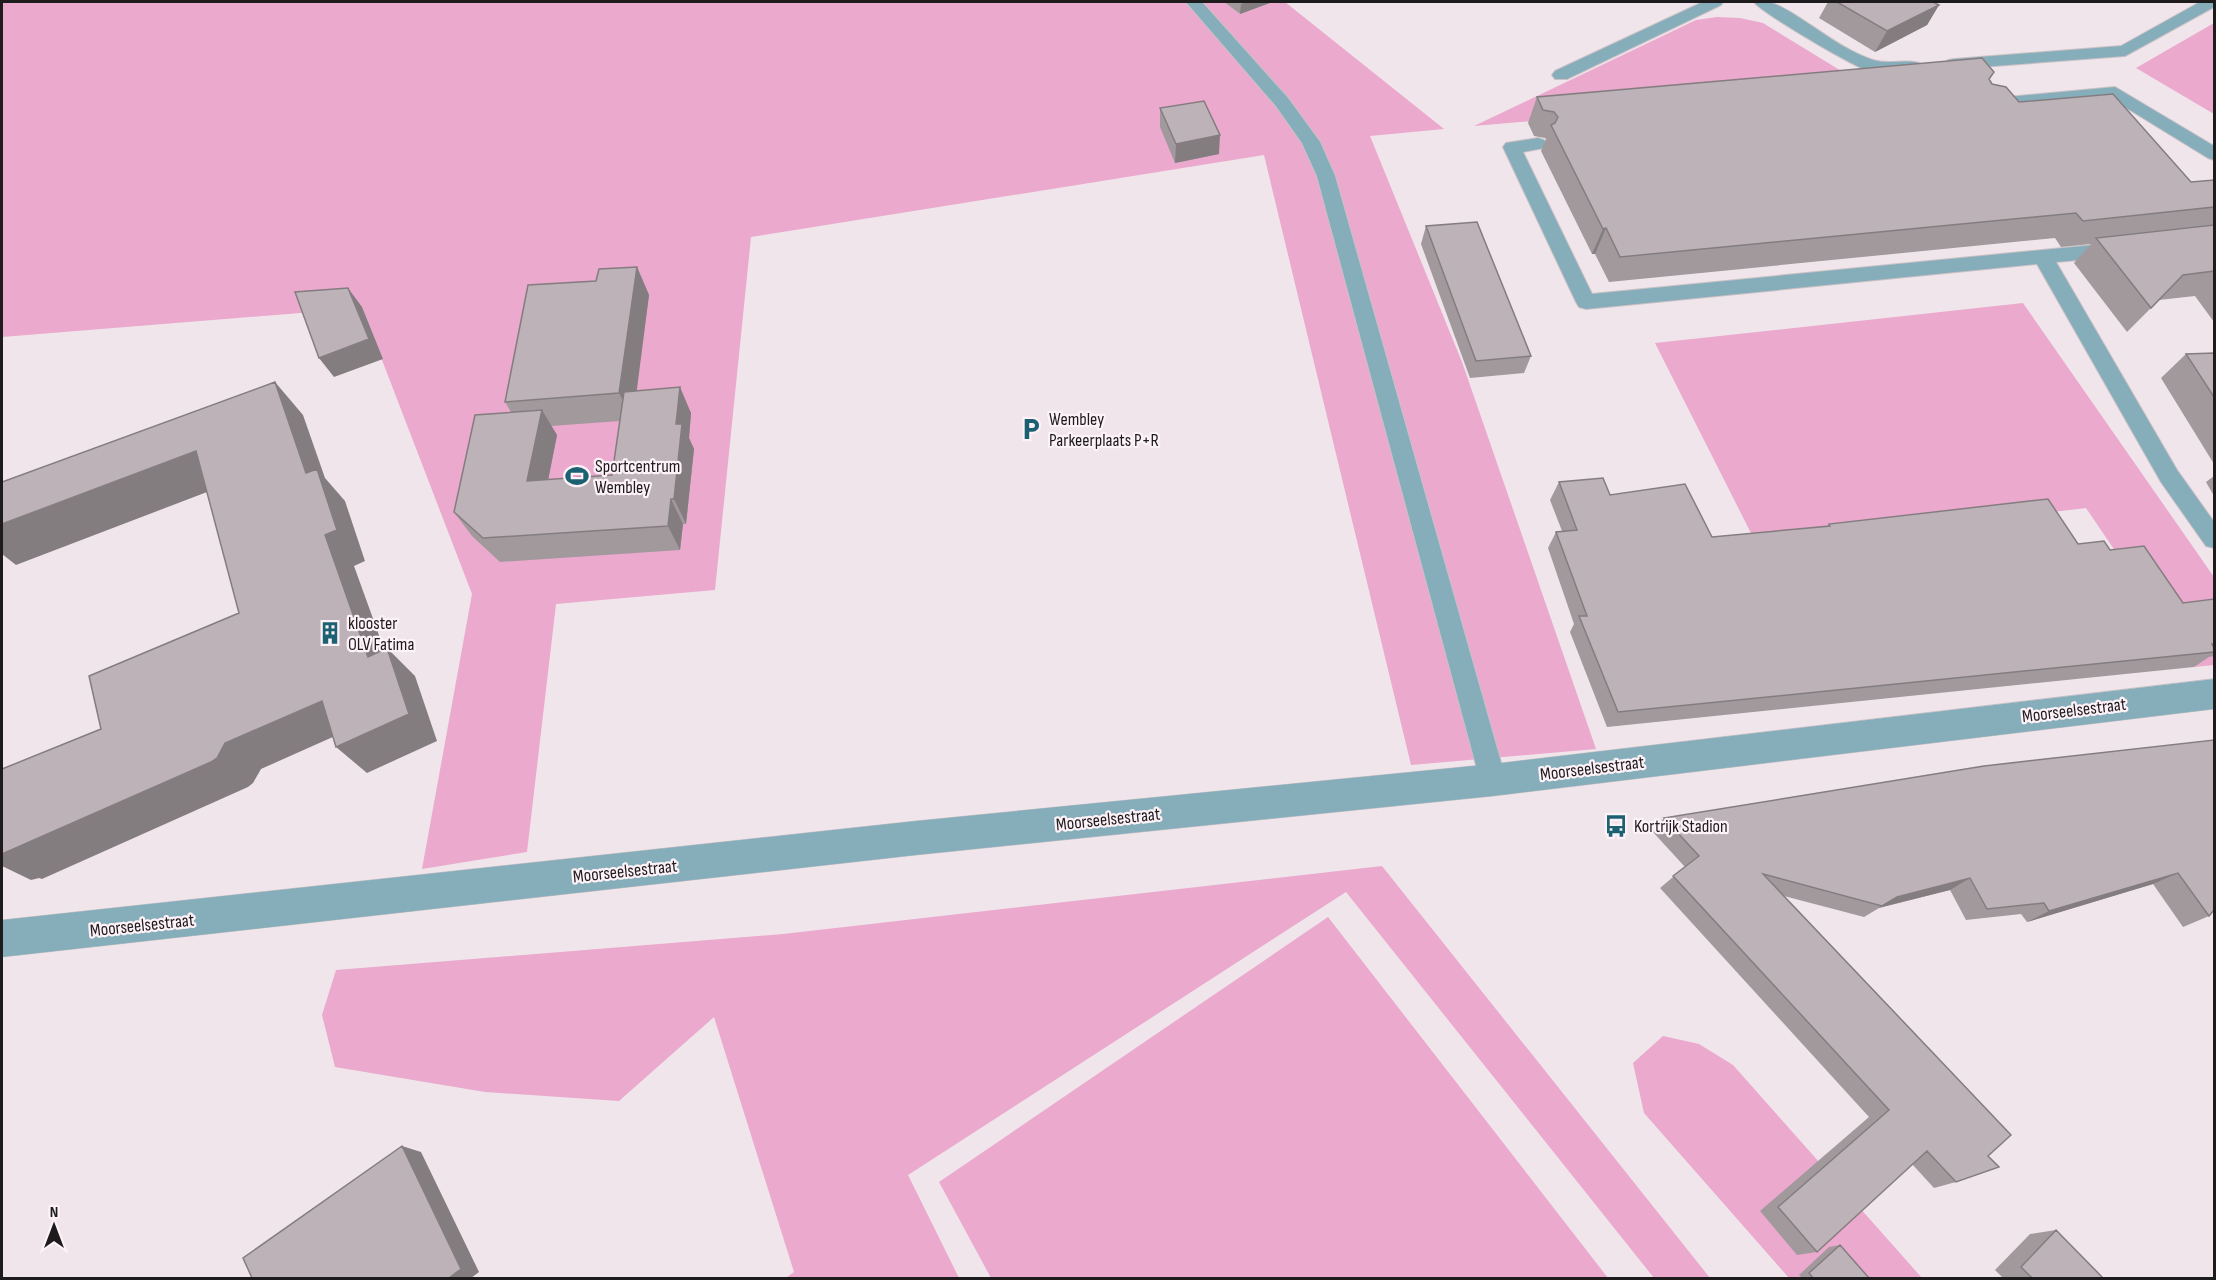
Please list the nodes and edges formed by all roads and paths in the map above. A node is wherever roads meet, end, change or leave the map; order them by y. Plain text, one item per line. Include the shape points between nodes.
1 (1194, 2) edge
2 (1715, 2) edge
3 (1762, 2) edge
4 (2211, 2) edge
5 (1561, 75) dead end
6 (1982, 105) edge
7 (1538, 144) dead end
8 (2214, 154) edge
9 (2135, 247) edge
10 (2044, 258) junction
11 (2214, 539) edge
12 (2214, 694) edge
13 (1493, 780) junction
14 (2, 939) edge

1 - 13 lane via 1282,102 1311,142 1326,176
2 - 5 lane
3 - 4 lane via 1852,57 1870,66 1895,69 2125,51
6 - 8 lane via 2115,93
7 - 10 lane via 1512,147 1586,302
9 - 10 lane
10 - 11 lane via 2169,476
12 - 13 street, Moorseelsestraat
13 - 14 street, Moorseelsestraat via 916,838

